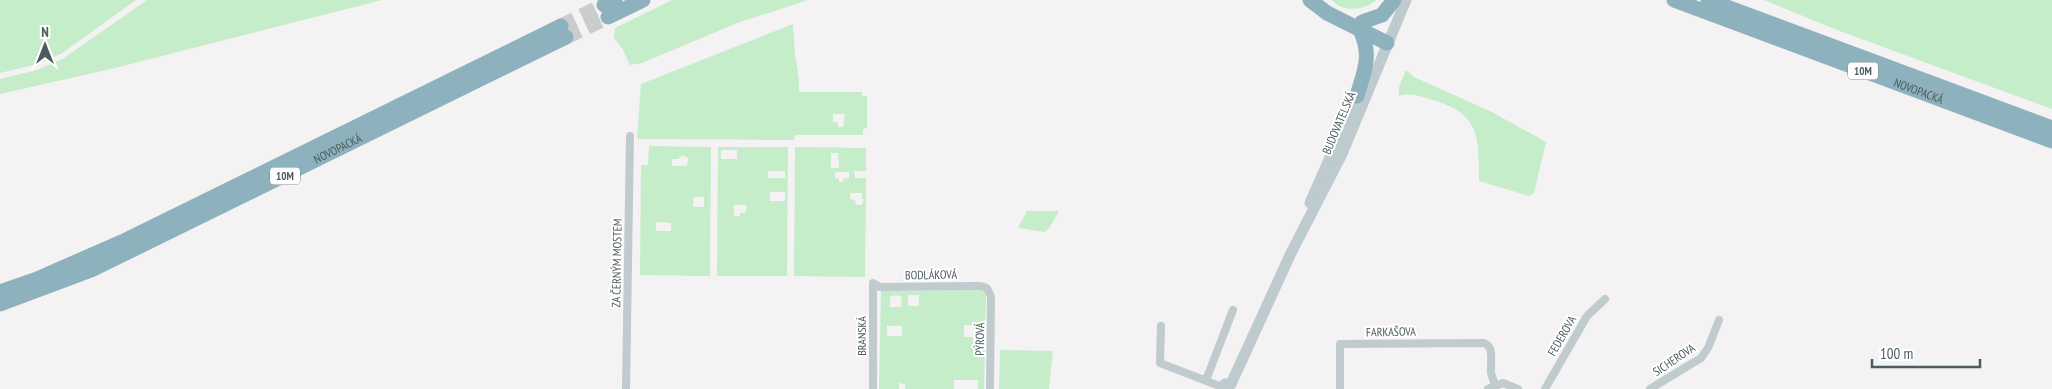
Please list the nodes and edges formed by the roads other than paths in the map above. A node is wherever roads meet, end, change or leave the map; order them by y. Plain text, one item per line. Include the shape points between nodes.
1 (643, 0) edge
2 (1310, 0) edge
3 (1318, 0) edge
4 (1396, 0) edge
5 (1406, 0) edge
6 (1674, 0) edge
7 (1708, 0) edge
8 (609, 7) tunnel mouth
9 (1362, 27) junction
10 (1385, 38) junction
11 (1357, 96) junction
12 (2052, 128) edge
13 (630, 136) dead end
14 (2052, 141) edge
15 (1291, 253) junction
16 (873, 283) joint
17 (988, 289) joint
18 (0, 292) edge
19 (1605, 299) dead end
20 (0, 304) edge
21 (1233, 310) dead end
22 (1719, 320) dead end
23 (1161, 326) dead end
24 (1206, 380) junction
25 (1227, 387) edge
26 (1492, 387) edge
27 (626, 389) edge
28 (872, 389) edge
29 (990, 389) edge
30 (1340, 389) edge
31 (1518, 389) edge
32 (1545, 389) edge
33 (1650, 389) edge

1 - 8 highway
2 - 9 highway via 1328,13
3 - 9 highway
4 - 9 highway via 1382,15
4 - 10 street, BUDOVATELSKÁ
5 - 10 street, BUDOVATELSKÁ
6 - 14 highway, NOVOPACKÁ / 10M
7 - 12 highway, NOVOPACKÁ / 10M
9 - 10 highway
9 - 11 highway via 1368,58
10 - 11 street, BUDOVATELSKÁ
10 - 15 street, BUDOVATELSKÁ via 1342,154
11 - 15 street, BUDOVATELSKÁ
13 - 27 street, ZA ČERNÝM MOSTEM
15 - 25 street, BUDOVATELSKÁ
16 - 17 street, BODLÁKOVÁ via 880,287 985,286
16 - 28 street, BRANSKÁ
17 - 29 street, PÝROVÁ via 991,297
18 - 20 highway, NOVOPACKÁ / 10M via 126,240 564,32 91,270
19 - 32 street, FEDEROVA via 1587,316
21 - 24 street
22 - 33 street, SICHEROVA via 1701,358
23 - 24 street via 1160,363
24 - 25 street
26 - 30 street, FARKAŠOVA via 1491,349 1488,344 1470,342 1340,344
26 - 31 street via 1503,383

